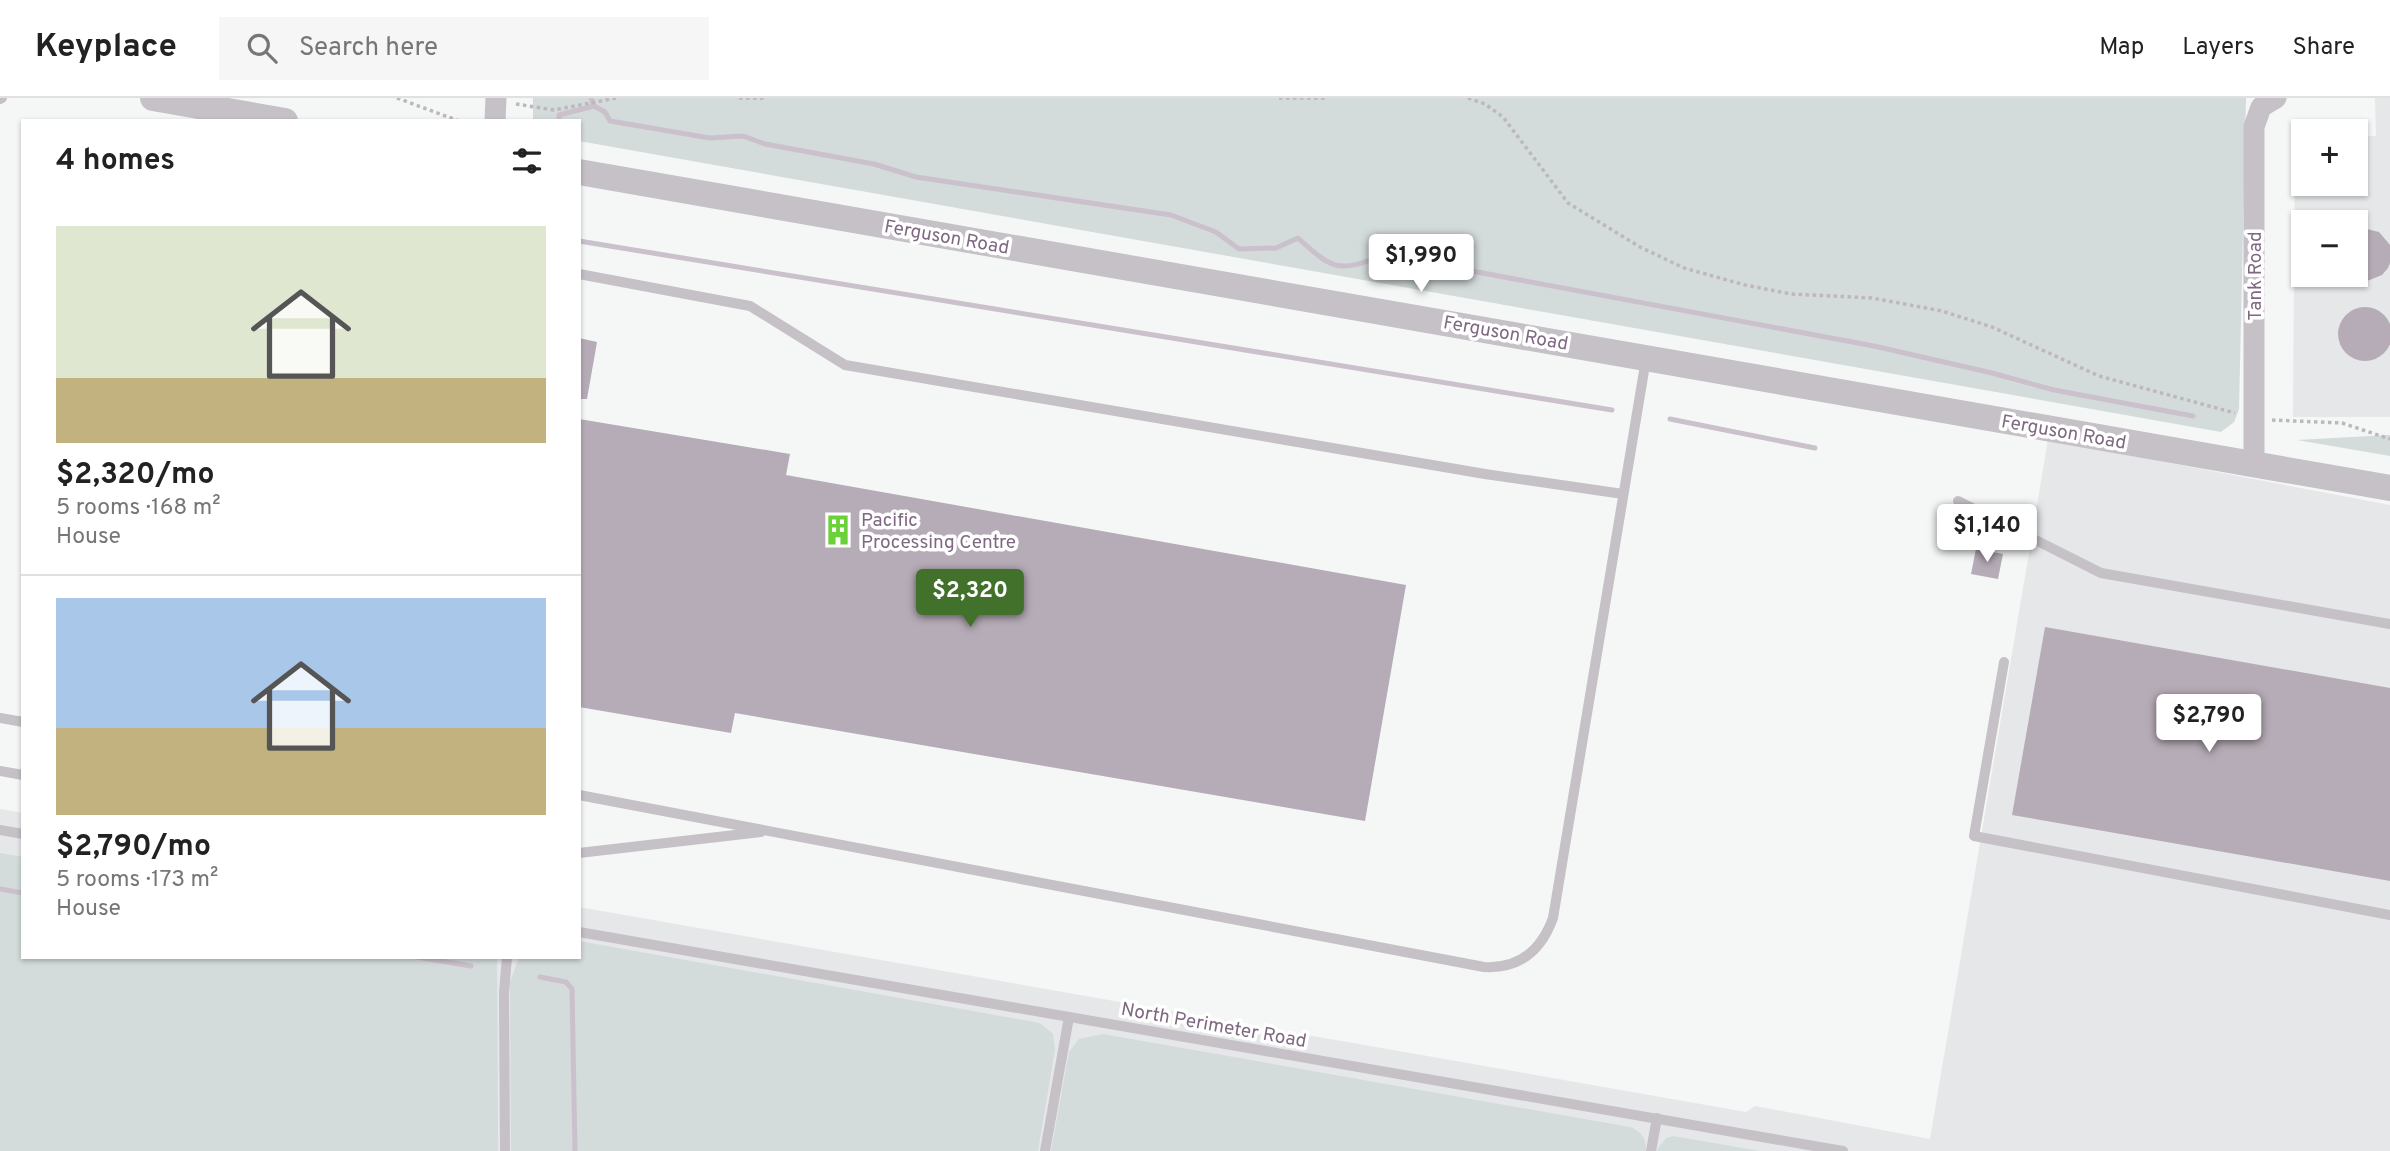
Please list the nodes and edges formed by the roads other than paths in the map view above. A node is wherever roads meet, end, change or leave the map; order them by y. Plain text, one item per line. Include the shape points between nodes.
1 (153, 98) edge
2 (2276, 98) edge
3 (274, 119) edge
4 (581, 172) edge
5 (581, 274) edge
6 (1647, 357) junction
7 (2254, 464) junction
8 (2390, 488) edge
9 (1623, 494) junction
10 (1958, 500) dead end
11 (2390, 624) edge
12 (2004, 662) dead end
13 (0, 718) edge
14 (21, 722) edge
15 (0, 771) edge
16 (21, 775) edge
17 (581, 795) edge
18 (0, 830) edge
19 (771, 830) junction
20 (21, 834) edge
21 (581, 853) edge
22 (2390, 915) edge
23 (581, 932) edge
24 (508, 959) edge
25 (1069, 1017) junction
26 (1657, 1118) junction
27 (505, 1151) edge
28 (1045, 1151) edge
29 (1651, 1151) edge
30 (1843, 1151) edge

1 - 3 street
2 - 7 street, Tank Road via 2262,107 2254,127
4 - 6 street, Ferguson Road
5 - 9 lane via 750,306 845,365
6 - 7 street, Ferguson Road
6 - 9 lane
7 - 8 street, Ferguson Road
9 - 19 lane via 1553,918 1543,941 1517,962 1484,967
10 - 11 lane via 2101,573
12 - 22 lane via 1974,836
13 - 14 lane
15 - 16 lane
17 - 19 lane
18 - 20 lane
19 - 21 lane
23 - 25 lane, North Perimeter Road
24 - 27 lane
25 - 26 lane, North Perimeter Road
25 - 28 lane
26 - 29 lane
26 - 30 lane, North Perimeter Road

